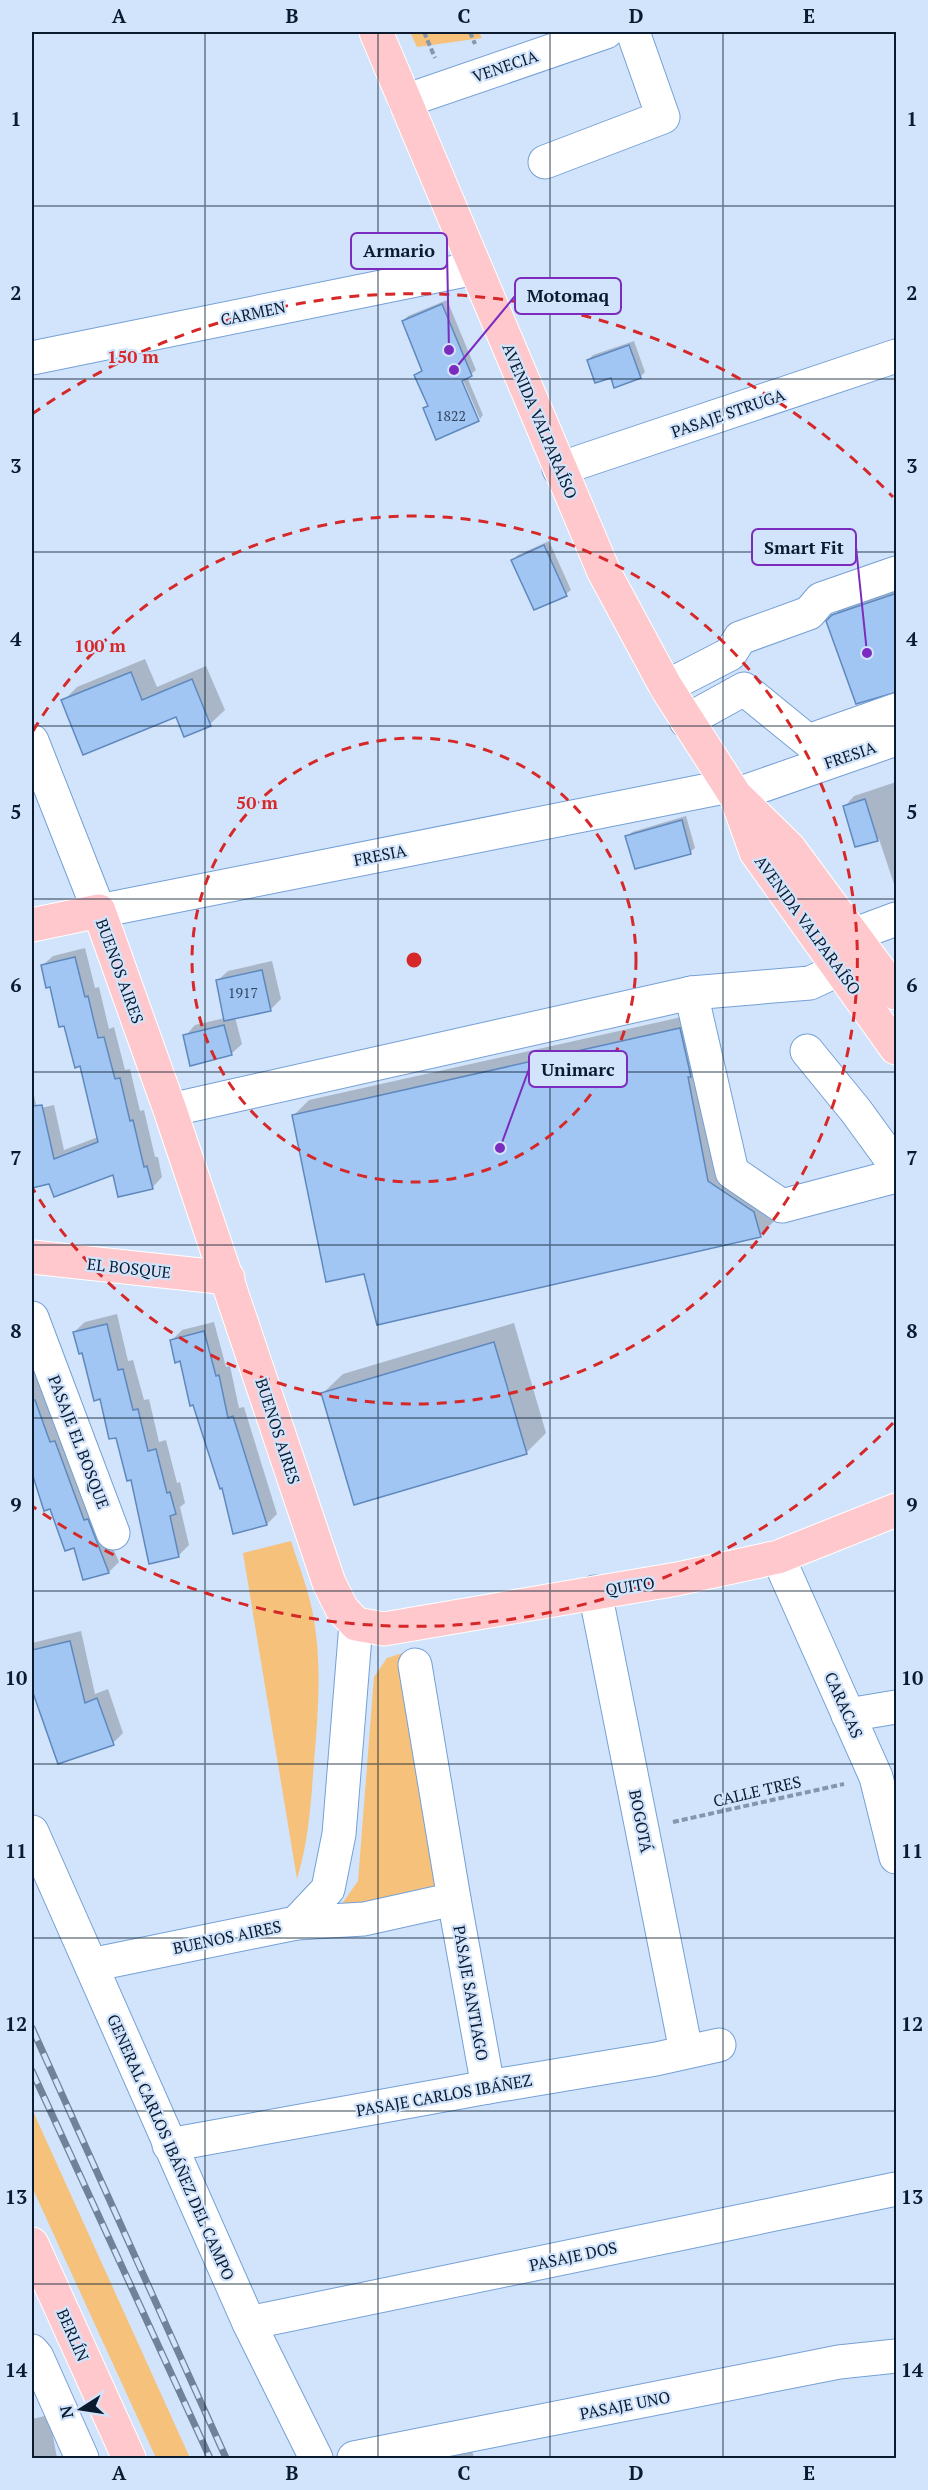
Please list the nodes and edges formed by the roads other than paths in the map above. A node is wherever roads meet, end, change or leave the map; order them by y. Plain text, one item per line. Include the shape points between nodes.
1 (375, 32) edge
2 (606, 32) edge
3 (633, 32) edge
4 (405, 101) junction
5 (545, 162) dead end
6 (475, 268) junction
7 (897, 356) edge
8 (32, 358) edge
9 (559, 469) junction
10 (897, 573) edge
11 (666, 687) junction
12 (897, 710) edge
13 (686, 721) junction
14 (897, 739) edge
15 (32, 741) edge
16 (732, 790) junction
17 (99, 911) junction
18 (897, 919) edge
19 (32, 925) edge
20 (854, 935) junction
21 (840, 969) junction
22 (691, 993) junction
23 (897, 993) edge
24 (897, 1047) edge
25 (807, 1051) dead end
26 (170, 1110) junction
27 (897, 1166) edge
28 (897, 1176) edge
29 (32, 1257) edge
30 (228, 1278) junction
31 (32, 1318) edge
32 (897, 1510) edge
33 (113, 1533) dead end
34 (778, 1557) junction
35 (595, 1592) junction
36 (356, 1624) junction
37 (415, 1665) dead end
38 (897, 1707) edge
39 (848, 1715) junction
40 (32, 1832) edge
41 (897, 1857) edge
42 (454, 1899) junction
43 (296, 1923) junction
44 (91, 1965) junction
45 (719, 2045) dead end
46 (686, 2051) junction
47 (488, 2087) junction
48 (169, 2145) junction
49 (897, 2189) edge
50 (32, 2244) edge
51 (249, 2323) junction
52 (32, 2351) edge
53 (897, 2356) edge
54 (82, 2458) edge
55 (129, 2458) edge
56 (316, 2458) edge
57 (354, 2458) edge

1 - 4 main road, AVENIDA VALPARAÍSO
2 - 4 street, VENECIA
3 - 5 street via 663,117
4 - 6 main road, AVENIDA VALPARAÍSO
6 - 8 street, CARMEN
6 - 9 main road, AVENIDA VALPARAÍSO
7 - 9 street, PASAJE STRUGA
9 - 11 main road, AVENIDA VALPARAÍSO via 604,572
10 - 11 street via 821,600 809,613 740,638 730,654
11 - 13 main road, AVENIDA VALPARAÍSO
12 - 13 street via 808,741 744,689
13 - 16 main road, AVENIDA VALPARAÍSO
14 - 16 street, FRESIA
15 - 17 street, BUENOS AIRES
16 - 17 street, FRESIA
16 - 20 main road, AVENIDA VALPARAÍSO via 789,848
16 - 21 main road, AVENIDA VALPARAÍSO via 756,852
17 - 19 main road, FRESIA
17 - 26 main road, BUENOS AIRES
18 - 20 street
20 - 23 main road, AVENIDA VALPARAÍSO
21 - 22 street via 810,983
21 - 24 main road, AVENIDA VALPARAÍSO
22 - 26 street
22 - 28 street via 732,1172 782,1206
25 - 27 street
26 - 30 main road, BUENOS AIRES
29 - 30 main road, EL BOSQUE
30 - 36 main road, BUENOS AIRES via 329,1583 342,1609
31 - 33 street, PASAJE EL BOSQUE
32 - 34 main road, QUITO
34 - 35 main road, QUITO
34 - 39 street, CARACAS
35 - 36 main road, QUITO via 384,1629
35 - 46 street, BOGOTÁ
36 - 43 street, BUENOS AIRES via 339,1834 328,1889
37 - 42 street, PASAJE SANTIAGO
38 - 39 street
39 - 41 street, CARACAS via 876,1777
40 - 44 street, GENERAL CARLOS IBÁÑEZ DEL CAMPO
42 - 43 street via 364,1920
42 - 47 street, PASAJE SANTIAGO
43 - 44 street, BUENOS AIRES
44 - 48 street, GENERAL CARLOS IBÁÑEZ DEL CAMPO
45 - 46 street, PASAJE CARLOS IBÁÑEZ
46 - 47 street, PASAJE CARLOS IBÁÑEZ
47 - 48 street, PASAJE CARLOS IBÁÑEZ
48 - 51 street, GENERAL CARLOS IBÁÑEZ DEL CAMPO
49 - 51 street, PASAJE DOS
50 - 55 main road, BERLÍN
51 - 56 street, GENERAL CARLOS IBÁÑEZ DEL CAMPO
52 - 54 street
53 - 57 street, PASAJE UNO via 839,2362

